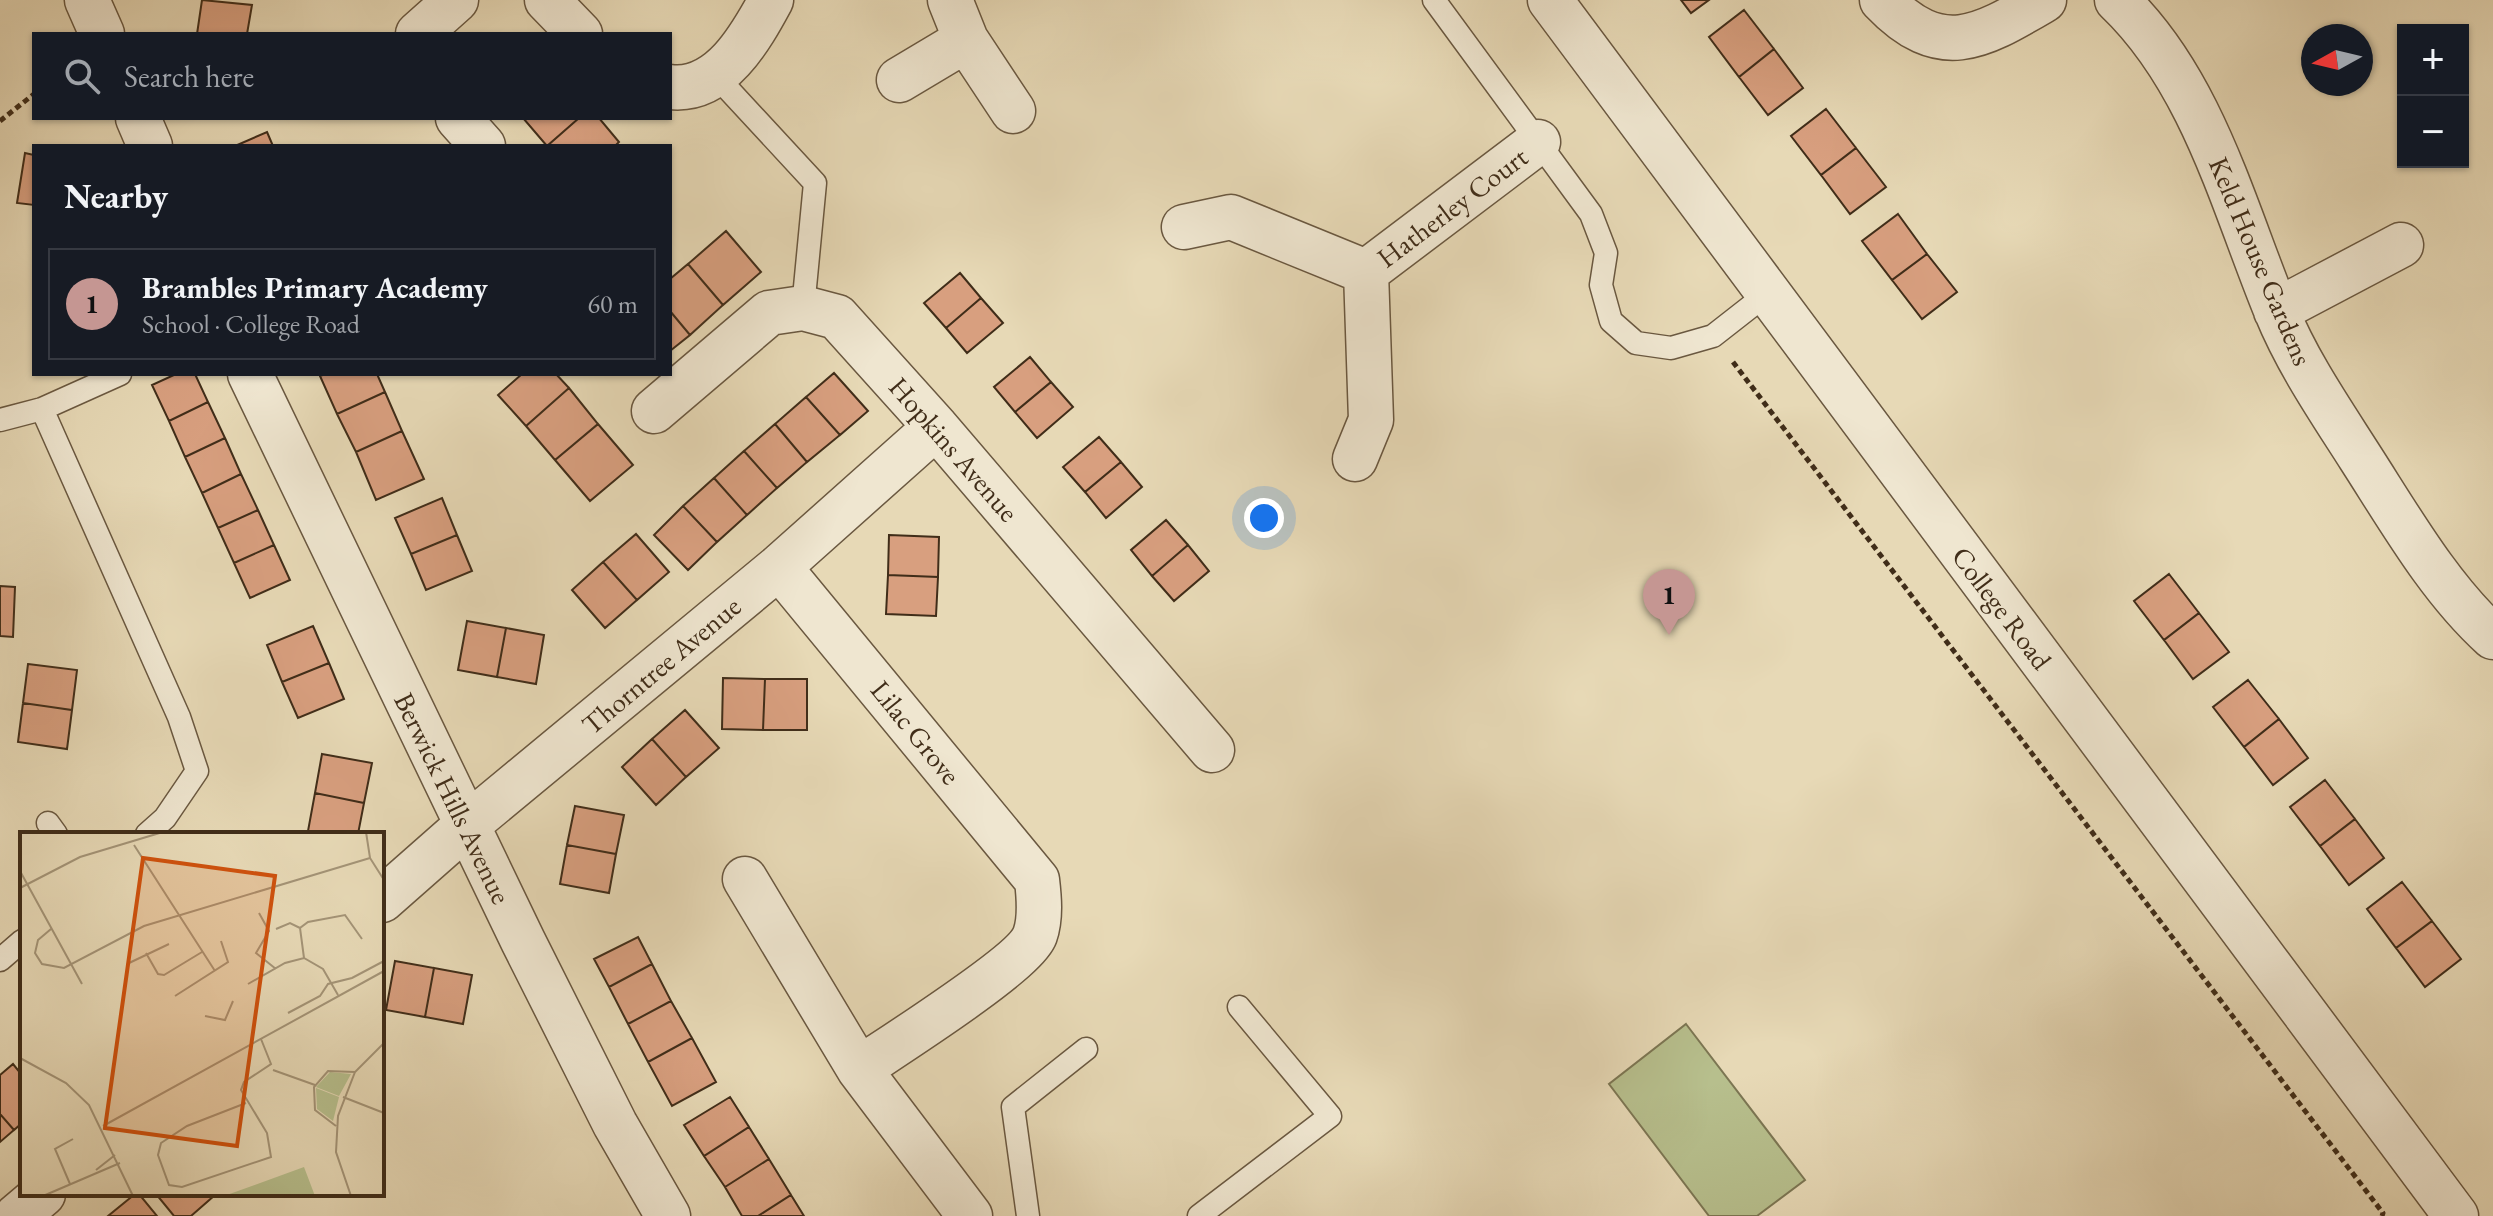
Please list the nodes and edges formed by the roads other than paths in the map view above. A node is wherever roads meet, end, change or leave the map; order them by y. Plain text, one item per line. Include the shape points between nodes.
1 (87, 0) edge
2 (456, 0) edge
3 (547, 0) edge
4 (771, 0) edge
5 (950, 0) edge
6 (1434, 0) edge
7 (1550, 0) edge
8 (1882, 0) edge
9 (2044, 0) edge
10 (2117, 0) edge
11 (101, 32) edge
12 (420, 32) edge
13 (578, 32) edge
14 (966, 40) junction
15 (716, 76) junction
16 (899, 80) dead end
17 (672, 87) edge
18 (1013, 111) dead end
19 (139, 120) edge
20 (460, 120) edge
21 (1538, 142) junction
22 (149, 144) edge
23 (481, 144) edge
24 (1184, 227) dead end
25 (2401, 245) dead end
26 (1366, 272) junction
27 (1768, 293) junction
28 (803, 308) junction
29 (2276, 311) junction
30 (116, 376) edge
31 (251, 376) edge
32 (42, 409) junction
33 (654, 411) dead end
34 (0, 420) edge
35 (936, 427) junction
36 (1355, 459) dead end
37 (779, 567) junction
38 (2493, 637) edge
39 (1212, 750) dead end
40 (466, 826) junction
41 (149, 832) edge
42 (745, 879) dead end
43 (384, 898) edge
44 (20, 943) edge
45 (0, 960) edge
46 (1239, 1007) dead end
47 (1086, 1049) dead end
48 (859, 1069) junction
49 (41, 1196) edge
50 (17, 1216) edge
51 (668, 1216) edge
52 (970, 1216) edge
53 (1028, 1216) edge
54 (1199, 1216) edge
55 (2456, 1216) edge

1 - 11 street
2 - 12 street
3 - 13 street
4 - 15 street via 753,33
5 - 14 street
6 - 21 lane
7 - 27 street, College Road
8 - 9 street via 1915,29 1958,38 2002,25
10 - 29 street, Keld House Gardens via 2159,48 2209,141
14 - 16 street
14 - 18 street
15 - 17 street
15 - 28 lane via 815,183
19 - 22 street
20 - 23 street
21 - 26 street, Hatherley Court
21 - 27 lane via 1591,214 1606,253 1601,285 1611,321 1636,343 1671,348 1713,336
24 - 26 street, Hatherley Court via 1231,217
25 - 29 street
26 - 36 street, Hatherley Court via 1371,420
27 - 55 street, College Road
28 - 33 street via 769,313
28 - 35 street, Hopkins Avenue via 837,317
29 - 38 street, Keld House Gardens via 2319,392 2382,491 2473,619
30 - 32 lane
31 - 40 street, Berwick Hills Avenue
32 - 34 lane
32 - 41 lane via 179,717 197,771
35 - 37 street, Thorntree Avenue
35 - 39 street, Hopkins Avenue
37 - 40 street, Thorntree Avenue
37 - 48 street, Lilac Grove via 1037,880 1034,937 930,1022
40 - 43 street, Thorntree Avenue
40 - 51 street, Berwick Hills Avenue via 615,1124
42 - 48 street
44 - 45 lane
46 - 54 lane via 1330,1116
47 - 53 lane via 1013,1107
48 - 52 street
49 - 50 street

